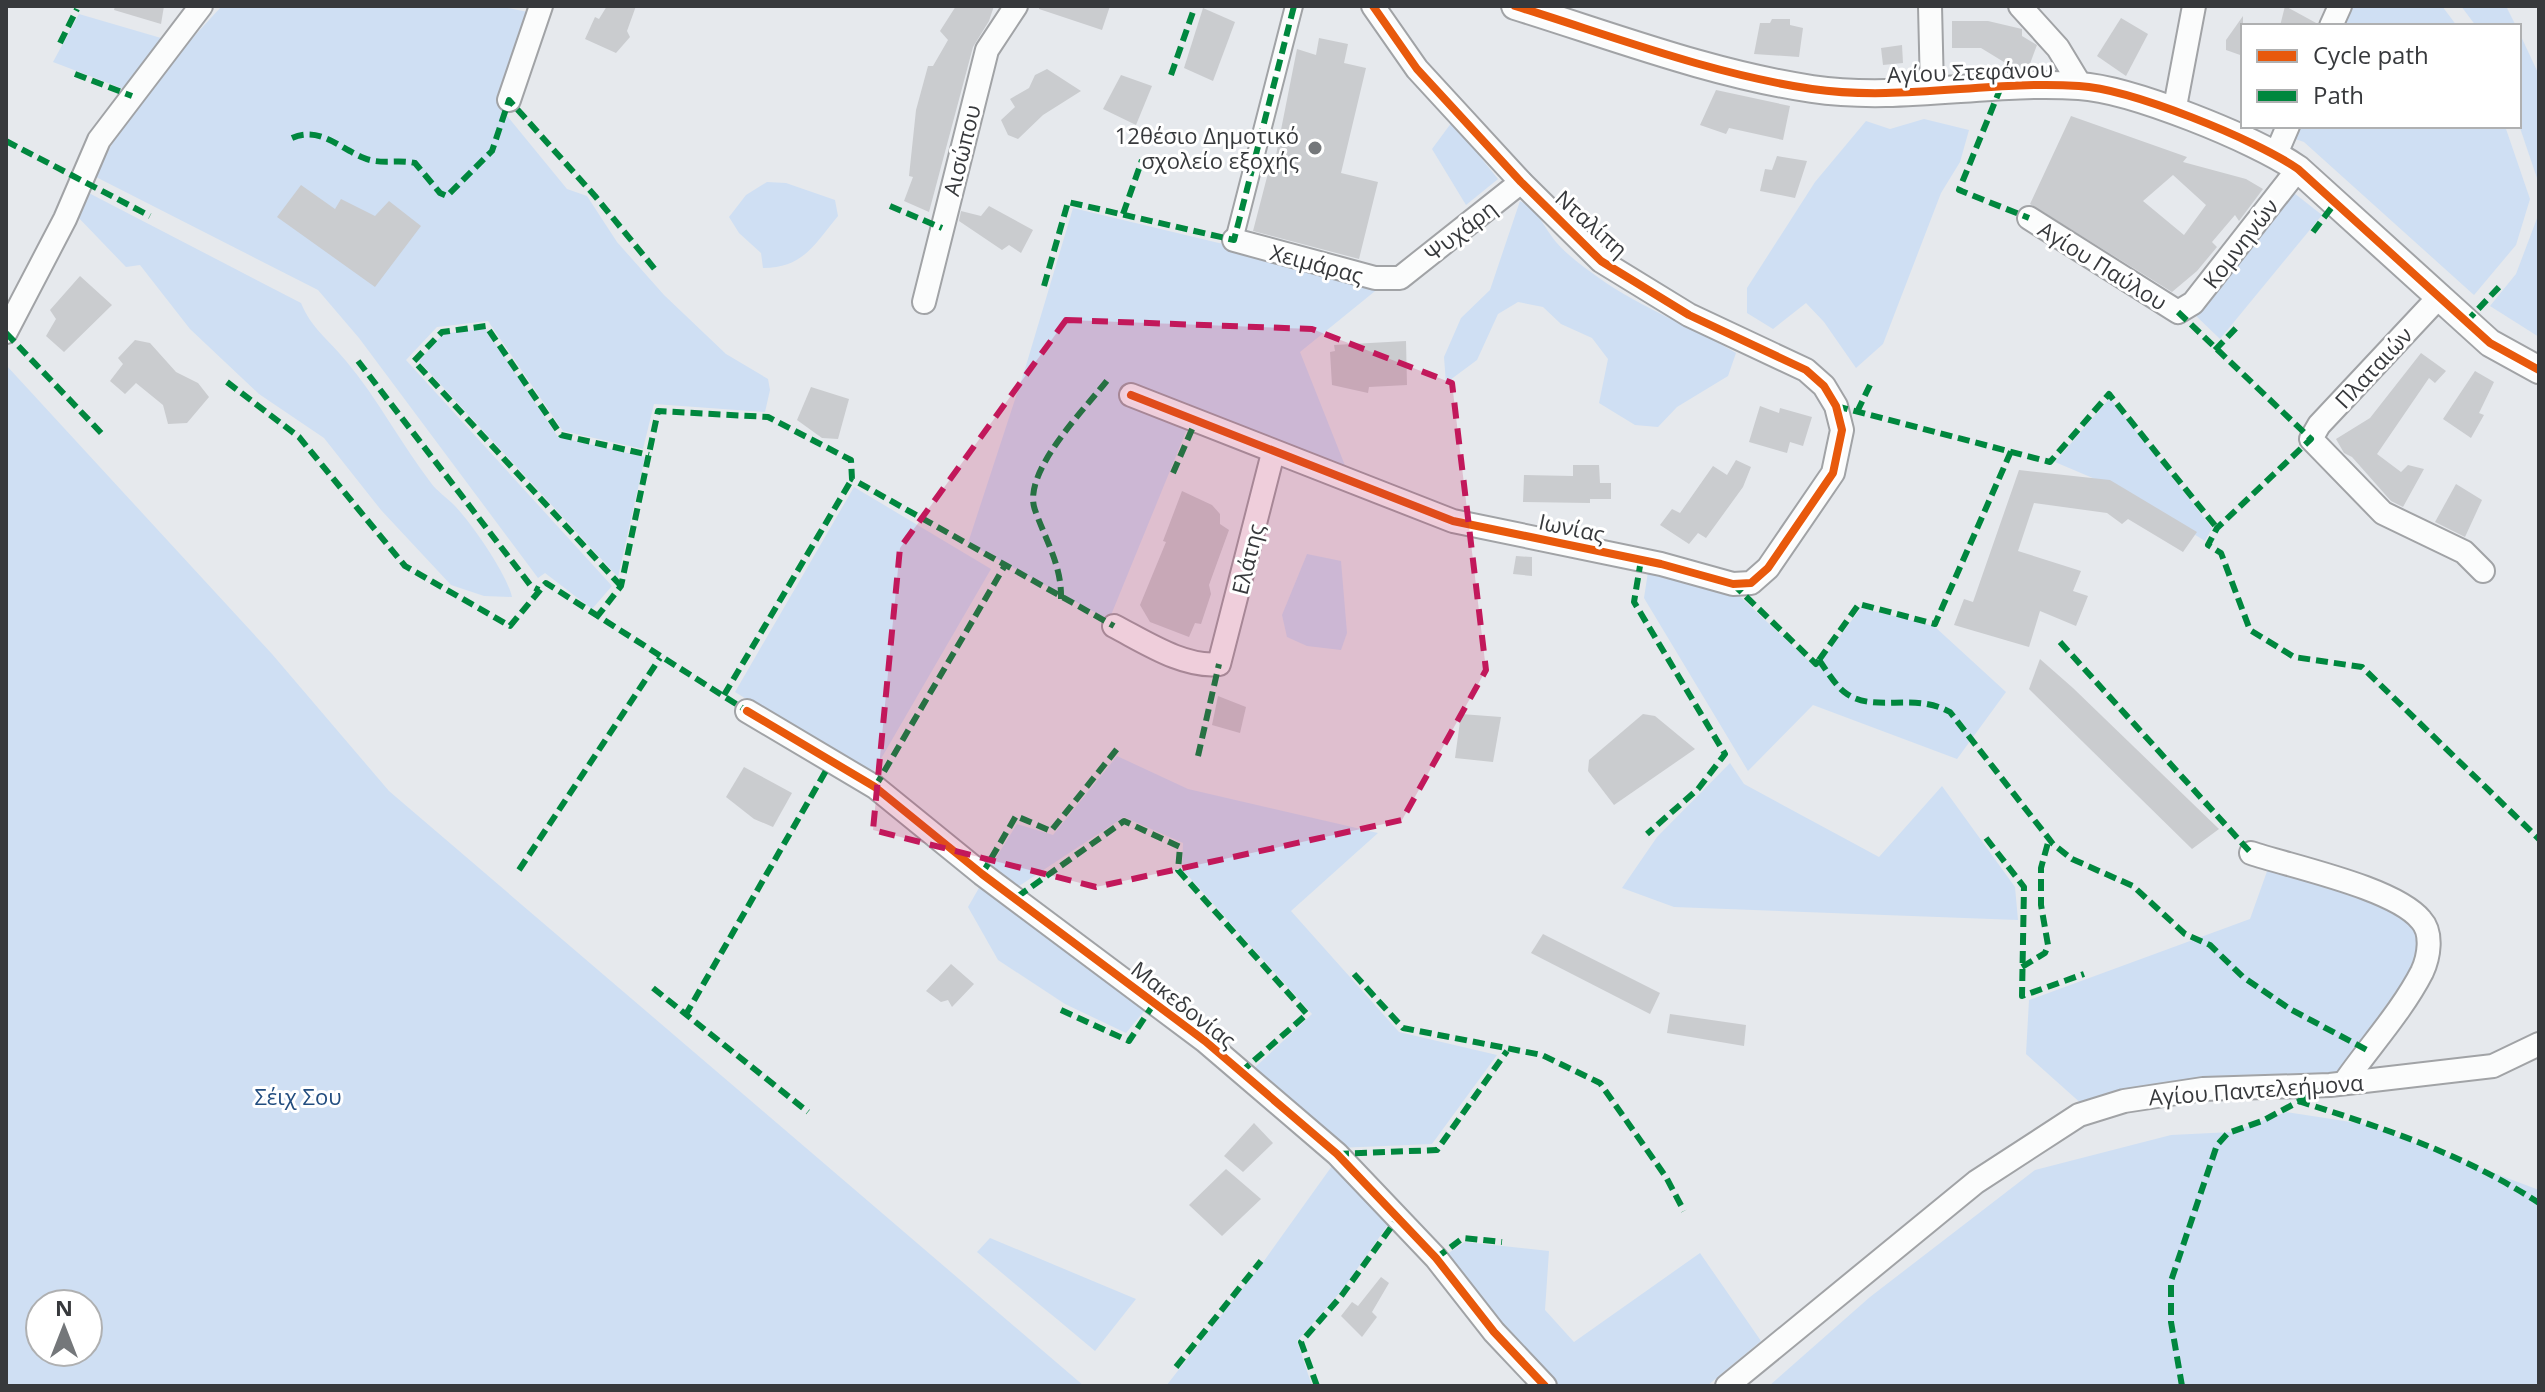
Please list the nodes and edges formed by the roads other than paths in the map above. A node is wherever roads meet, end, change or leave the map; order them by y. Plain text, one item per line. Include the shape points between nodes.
1 (201, 6) edge
2 (541, 6) edge
3 (1016, 6) edge
4 (1294, 6) edge
5 (1373, 6) edge
6 (1515, 6) edge
7 (1930, 6) edge
8 (2020, 6) edge
9 (2194, 6) edge
10 (2081, 86) junction
11 (1932, 90) junction
12 (509, 100) dead end
13 (2174, 112) junction
14 (2287, 128) edge
15 (2276, 154) junction
16 (2298, 169) junction
17 (1521, 182) junction
18 (2029, 218) dead end
19 (1234, 240) joint
20 (1400, 278) joint
21 (2438, 298) junction
22 (924, 302) dead end
23 (2178, 312) joint
24 (6, 332) edge
25 (2539, 370) edge
26 (1131, 395) dead end
27 (1836, 406) joint
28 (1273, 453) junction
29 (2483, 571) dead end
30 (1114, 626) dead end
31 (747, 711) dead end
32 (2251, 853) dead end
33 (2539, 1044) edge
34 (2344, 1083) junction
35 (1545, 1386) edge
36 (1727, 1386) edge

1 - 24 street via 99,140
2 - 12 street
3 - 22 street, Αισώπου via 987,50
4 - 19 street
5 - 17 street, Νταλίπη via 1417,69
6 - 11 street, Αγίου Στεφάνου via 1756,78 1814,90
7 - 11 street
8 - 10 street via 2058,48
9 - 13 street
10 - 11 street, Αγίου Στεφάνου
10 - 13 street, Αγίου Στεφάνου
13 - 15 street, Αγίου Στεφάνου
14 - 15 street
15 - 16 street, Αγίου Στεφάνου
16 - 21 street, Αγίου Στεφάνου
16 - 23 street, Κομνηνών via 2193,303
17 - 20 street, Ψυχάρη
17 - 27 street, Νταλίπη via 1601,261 1689,315 1806,370
18 - 23 street, Αγίου Παύλου
19 - 20 street, Χειμάρας via 1375,278
21 - 25 street, Αγίου Στεφάνου via 2490,343
21 - 29 street, Πλαταιών via 2311,439 2383,513 2464,552
26 - 28 street, Ιωνίας
27 - 28 street, Ιωνίας via 1842,430 1833,473 1775,559 1751,583 1723,583 1661,564 1453,521
28 - 30 street, Ελάτης via 1219,664 1203,665 1167,652
31 - 35 street, Μακεδονίας via 875,787 1205,1041 1337,1154 1436,1258
32 - 34 street via 2373,891 2412,910 2424,922 2429,949 2422,972
33 - 34 street, Αγίου Παντελεήμονα via 2493,1066
34 - 36 street, Αγίου Παντελεήμονα via 2203,1089 2124,1101 2079,1115 1976,1182

